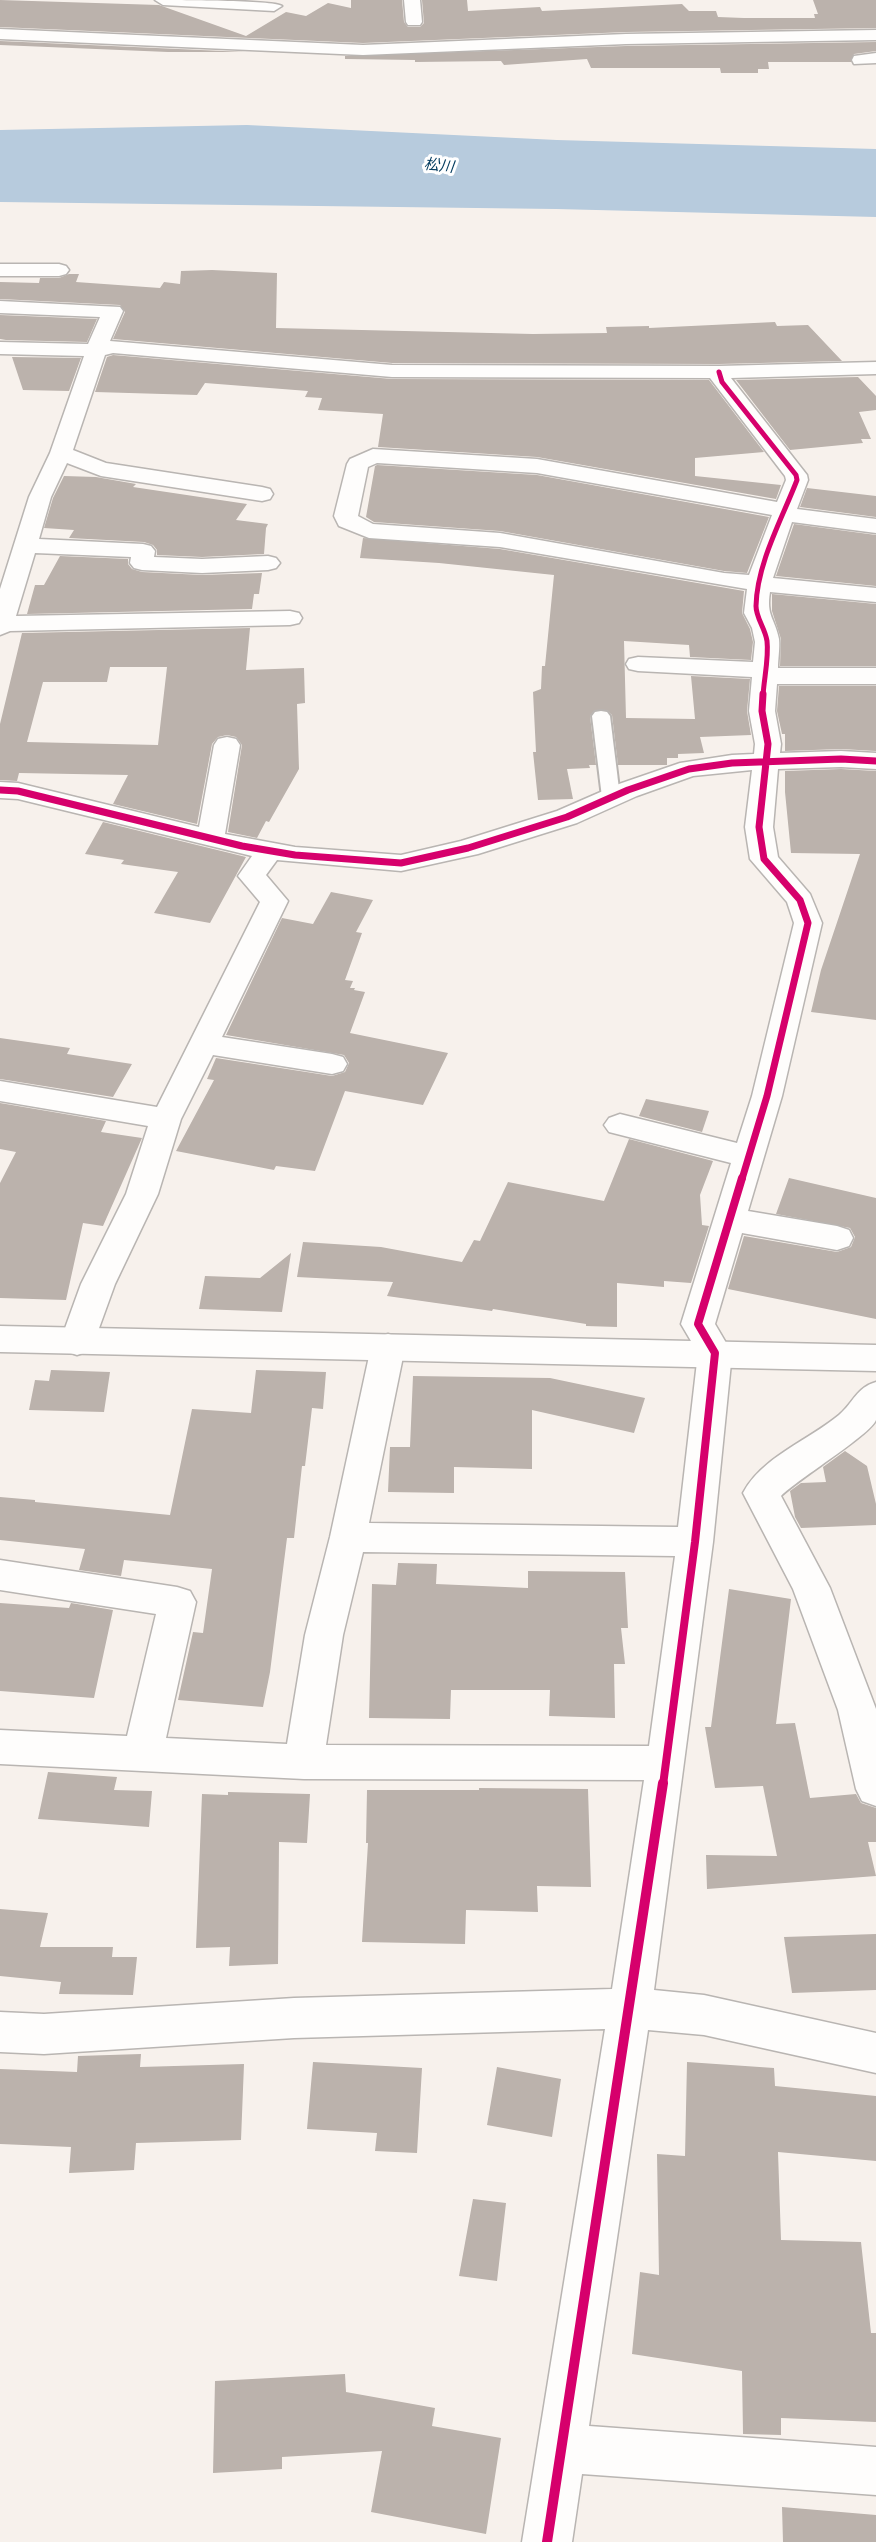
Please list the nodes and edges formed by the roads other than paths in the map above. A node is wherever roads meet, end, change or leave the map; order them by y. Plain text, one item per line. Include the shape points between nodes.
1 (163, 0) edge
2 (412, 0) edge
3 (276, 3) edge
4 (414, 22) dead end
5 (0, 34) edge
6 (876, 35) edge
7 (251, 46) junction
8 (0, 270) edge
9 (59, 270) dead end
10 (0, 307) edge
11 (0, 348) edge
12 (96, 350) junction
13 (876, 368) edge
14 (719, 372) junction
15 (62, 453) junction
16 (262, 494) dead end
17 (785, 512) junction
18 (876, 526) edge
19 (25, 545) junction
20 (268, 563) dead end
21 (760, 584) junction
22 (876, 595) edge
23 (290, 618) dead end
24 (0, 626) edge
25 (638, 664) dead end
26 (765, 673) junction
27 (876, 676) edge
28 (601, 716) dead end
29 (227, 745) dead end
30 (765, 761) junction
31 (876, 761) edge
32 (0, 790) edge
33 (611, 797) junction
34 (210, 839) junction
35 (269, 851) junction
36 (203, 1044) junction
37 (332, 1064) dead end
38 (0, 1091) edge
39 (166, 1119) junction
40 (620, 1125) dead end
41 (749, 1157) junction
42 (730, 1219) junction
43 (837, 1238) dead end
44 (0, 1340) edge
45 (76, 1342) junction
46 (388, 1347) junction
47 (715, 1353) junction
48 (876, 1358) edge
49 (876, 1395) edge
50 (348, 1537) junction
51 (695, 1542) junction
52 (0, 1575) edge
53 (864, 1697) edge
54 (0, 1746) edge
55 (143, 1754) junction
56 (304, 1762) junction
57 (666, 1763) junction
58 (876, 1790) edge
59 (630, 2008) junction
60 (0, 2032) edge
61 (876, 2054) edge
62 (562, 2448) junction
63 (876, 2471) edge
64 (548, 2542) edge

1 - 3 street
2 - 4 street
3 - 7 street
5 - 7 street
6 - 7 street via 626,39 405,50
8 - 9 street
10 - 12 street via 113,311
11 - 12 street
12 - 14 street via 113,347 392,371
12 - 15 street
13 - 14 street
14 - 17 street via 722,382 796,475
15 - 16 street via 100,469
15 - 19 street via 40,497
17 - 18 street
17 - 21 street
17 - 21 street via 537,466 374,456 358,464 347,520 369,531 500,540
19 - 20 street via 143,551 142,563
19 - 24 street
21 - 22 street
21 - 26 street via 756,613 767,642
23 - 24 street
25 - 26 street
26 - 27 street
26 - 30 street
28 - 33 lane
29 - 34 street
30 - 31 street
30 - 33 street via 689,769
30 - 41 street via 759,827 764,859 800,900 808,923
32 - 34 street via 18,791
33 - 35 street via 567,817 468,848 401,863
34 - 35 street
35 - 36 street via 252,876 274,902
36 - 37 street
36 - 39 street
38 - 39 street
39 - 45 street via 142,1194 98,1284
40 - 41 street
41 - 42 street
42 - 43 street
42 - 47 street via 698,1324
44 - 45 street
45 - 46 street
46 - 47 street
46 - 50 street
47 - 48 street
47 - 51 street
49 - 53 street via 853,1423 781,1474 761,1493
50 - 51 street
50 - 56 street via 324,1635
51 - 57 street
52 - 55 street via 177,1602
53 - 58 street
54 - 55 street
55 - 56 street
56 - 57 street
57 - 59 street
59 - 60 street via 294,2018 44,2034
59 - 61 street via 704,2015
59 - 62 street
62 - 63 street
62 - 64 street

